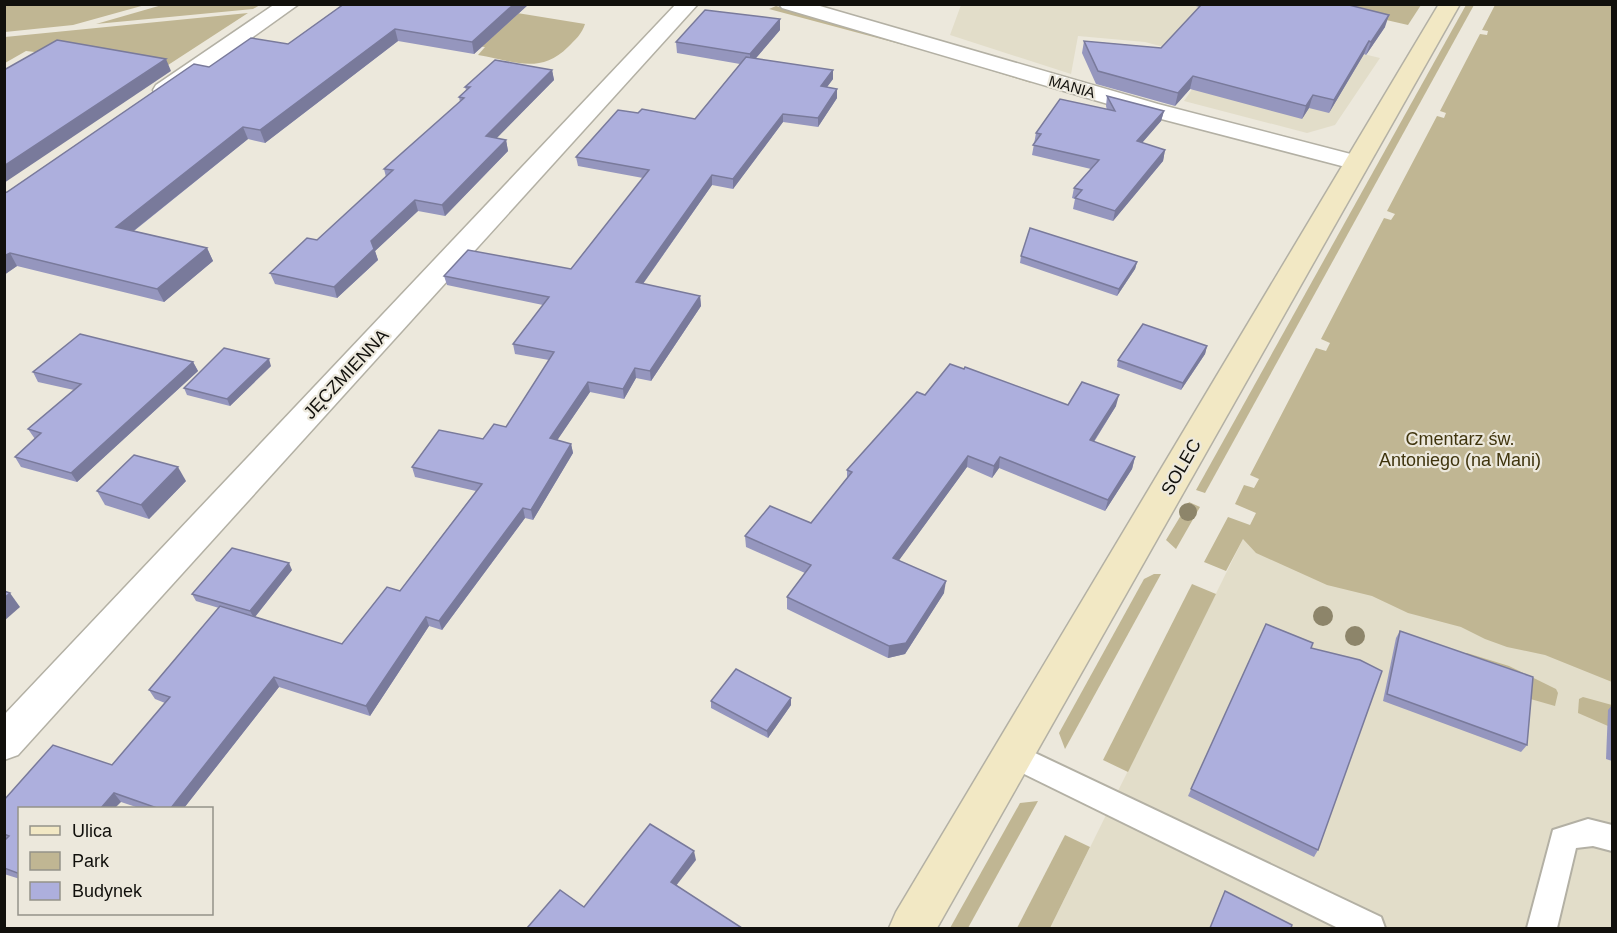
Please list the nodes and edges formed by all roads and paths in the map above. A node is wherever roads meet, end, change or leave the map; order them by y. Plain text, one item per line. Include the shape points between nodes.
1 (289, 4) edge
2 (688, 4) edge
3 (789, 4) edge
4 (1450, 4) edge
5 (150, 99) edge
6 (1357, 163) junction
7 (4, 743) edge
8 (1014, 755) junction
9 (1612, 838) edge
10 (912, 928) edge
11 (1370, 928) edge
12 (1542, 928) edge

1 - 5 street
2 - 7 street, JĘCZMIENNA
3 - 6 street, MANIA via 1082,90
4 - 6 main road, SOLEC
6 - 8 main road, SOLEC
8 - 10 main road, SOLEC
8 - 11 lane
9 - 12 lane via 1596,831 1580,832 1563,840

